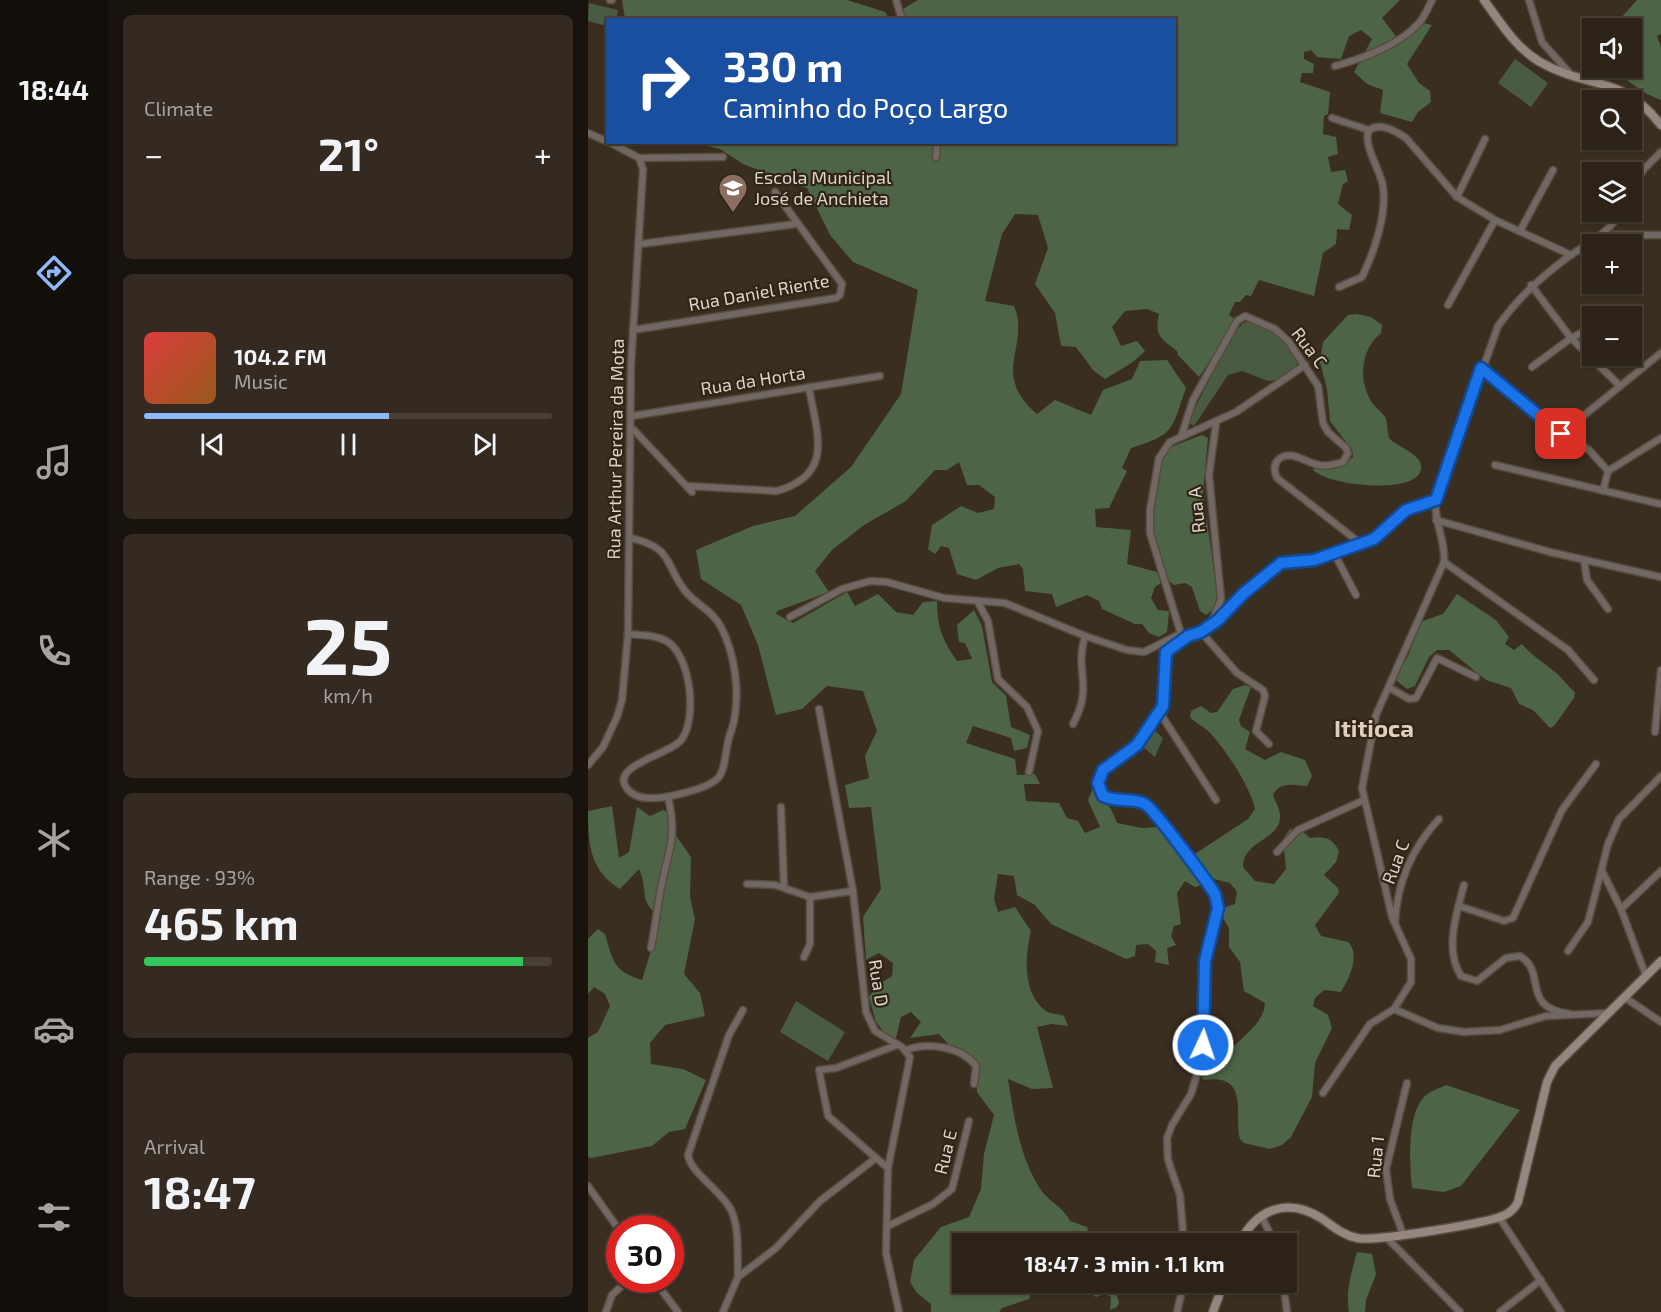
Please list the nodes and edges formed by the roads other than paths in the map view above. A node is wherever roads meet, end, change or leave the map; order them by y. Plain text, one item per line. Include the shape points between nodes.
1 (896, 0) edge
2 (1432, 0) edge
3 (1484, 0) edge
4 (1529, 0) edge
5 (901, 18) edge
6 (1335, 66) dead end
7 (1573, 76) junction
8 (1332, 118) dead end
9 (1661, 125) edge
10 (1369, 130) junction
11 (588, 133) edge
12 (1485, 139) dead end
13 (606, 141) edge
14 (612, 144) edge
15 (937, 144) edge
16 (1661, 152) edge
17 (723, 157) dead end
18 (936, 157) dead end
19 (639, 158) junction
20 (1553, 170) dead end
21 (1642, 172) edge
22 (775, 192) dead end
23 (1457, 197) junction
24 (1495, 220) junction
25 (1613, 222) edge
26 (796, 224) junction
27 (1520, 231) junction
28 (1603, 234) edge
29 (1642, 235) edge
30 (1661, 235) edge
31 (640, 244) junction
32 (1582, 248) edge
33 (1571, 255) junction
34 (1531, 285) junction
35 (1339, 287) dead end
36 (1448, 305) dead end
37 (633, 330) junction
38 (1582, 332) edge
39 (1571, 338) junction
40 (1661, 353) edge
41 (1305, 365) junction
42 (1532, 367) dead end
43 (1481, 368) junction
44 (880, 376) dead end
45 (1619, 385) junction
46 (809, 387) junction
47 (632, 416) junction
48 (1216, 424) junction
49 (632, 429) junction
50 (1561, 434) junction
51 (1181, 437) junction
52 (1661, 438) edge
53 (1495, 465) dead end
54 (1608, 471) junction
55 (687, 486) junction
56 (1603, 491) junction
57 (692, 492) dead end
58 (1436, 500) junction
59 (1661, 504) edge
60 (1436, 520) junction
61 (631, 538) junction
62 (1360, 543) junction
63 (1334, 553) junction
64 (1584, 560) junction
65 (1444, 562) junction
66 (1661, 577) edge
67 (1356, 595) dead end
68 (978, 602) junction
69 (1608, 609) dead end
70 (790, 617) dead end
71 (1209, 626) junction
72 (1201, 632) junction
73 (628, 634) junction
74 (1185, 635) junction
75 (1085, 636) junction
76 (1661, 670) edge
77 (1476, 677) dead end
78 (1594, 680) dead end
79 (1390, 688) junction
80 (819, 709) dead end
81 (1160, 713) junction
82 (1073, 724) dead end
83 (1655, 732) dead end
84 (1269, 744) dead end
85 (1596, 764) dead end
86 (588, 765) edge
87 (1029, 772) dead end
88 (1661, 776) edge
89 (668, 797) junction
90 (1216, 800) dead end
91 (1364, 800) junction
92 (781, 807) dead end
93 (1439, 819) dead end
94 (1277, 852) dead end
95 (1661, 871) edge
96 (1602, 872) junction
97 (747, 884) dead end
98 (1464, 885) dead end
99 (784, 887) junction
100 (853, 891) junction
101 (810, 897) junction
102 (1459, 906) junction
103 (1621, 909) junction
104 (1395, 923) junction
105 (651, 948) dead end
106 (1568, 951) dead end
107 (804, 957) dead end
108 (1661, 961) edge
109 (1646, 976) junction
110 (1624, 997) junction
111 (742, 1010) dead end
112 (1394, 1010) junction
113 (1608, 1013) junction
114 (1570, 1014) junction
115 (1661, 1022) edge
116 (897, 1045) junction
117 (906, 1050) junction
118 (1407, 1083) dead end
119 (974, 1084) dead end
120 (1323, 1094) dead end
121 (969, 1121) dead end
122 (876, 1158) junction
123 (888, 1168) junction
124 (588, 1186) edge
125 (609, 1215) edge
126 (1262, 1215) junction
127 (1499, 1217) junction
128 (888, 1226) junction
129 (1183, 1233) edge
130 (1246, 1233) edge
131 (1270, 1233) edge
132 (1403, 1234) junction
133 (1386, 1237) junction
134 (738, 1277) junction
135 (1540, 1281) junction
136 (614, 1293) edge
137 (664, 1293) edge
138 (1181, 1293) edge
139 (1220, 1293) edge
140 (1284, 1293) edge
141 (606, 1312) edge
142 (678, 1312) edge
143 (723, 1312) edge
144 (899, 1312) edge
145 (1177, 1312) edge
146 (1213, 1312) edge
147 (1287, 1312) edge
148 (1460, 1312) edge
149 (1500, 1312) edge
150 (1561, 1312) edge

1 - 5 street
2 - 6 street via 1420,23 1403,36
3 - 7 main road via 1521,47 1540,62
4 - 7 street via 1542,42
7 - 9 main road via 1612,85 1630,94
8 - 10 street
10 - 23 street via 1379,127 1406,138
10 - 35 street via 1367,140 1383,189 1380,225 1362,277
11 - 13 street
12 - 23 street
14 - 19 street
15 - 18 street
16 - 21 street
17 - 19 street
19 - 31 street, Rua Arthur Pereira da Mota via 643,169
20 - 27 street
22 - 26 street, Rua Daniel Riente
23 - 24 street
24 - 27 street
24 - 36 street
25 - 28 street
26 - 31 street
26 - 37 street, Rua Daniel Riente via 842,284 836,298
27 - 33 street
29 - 30 street
31 - 37 street, Rua Arthur Pereira da Mota
32 - 33 street
33 - 34 street
34 - 39 street
34 - 43 street via 1498,326
37 - 47 street, Rua Arthur Pereira da Mota
38 - 39 street
39 - 42 street
39 - 45 street
40 - 45 street
41 - 48 street
41 - 51 street, Rua C via 1275,329 1245,316 1241,318 1193,400
41 - 62 street, Rua C via 1318,386 1323,423 1348,453 1343,462 1331,465 1281,457 1275,465 1277,478
43 - 50 street
43 - 58 street
44 - 46 street, Rua da Horta
45 - 50 street
46 - 47 street, Rua da Horta
46 - 55 street via 819,451 816,465 806,474 777,491
47 - 49 street, Rua Arthur Pereira da Mota
48 - 51 street
48 - 71 street, Rua A via 1209,475 1220,604
49 - 55 street
49 - 61 street, Rua Arthur Pereira da Mota
50 - 54 street via 1589,450
51 - 74 street via 1170,442 1159,458 1149,522
52 - 54 street
53 - 56 street
54 - 56 street
55 - 57 street
56 - 59 street
58 - 60 street
58 - 62 street via 1412,506 1377,537
60 - 64 street
60 - 65 street
61 - 73 street, Rua Arthur Pereira da Mota
61 - 89 street via 660,549 687,592 713,616 721,628 734,672 734,720 719,778 701,788
62 - 63 street
63 - 67 street
63 - 71 street via 1308,561 1281,563
64 - 66 street
64 - 69 street via 1587,579
65 - 78 street via 1569,650
65 - 79 street
68 - 70 street via 870,581 842,589
68 - 75 street via 1005,603
68 - 87 street via 988,621 998,679 1027,707 1038,731
71 - 72 street
72 - 74 street
72 - 84 street via 1237,673 1263,690 1256,731
73 - 86 street, Rua Arthur Pereira da Mota via 617,717 603,747
73 - 89 street via 669,642 685,671 690,691 690,715 681,741 629,769 624,777 633,795
74 - 75 street via 1144,652
74 - 81 street via 1166,652
75 - 82 street via 1081,655 1084,701
76 - 83 street
77 - 79 street via 1437,658 1416,698 1409,699
79 - 91 street via 1376,715 1370,739
80 - 100 street, Rua D
81 - 90 street
81 - 129 street via 1133,750 1103,770 1098,783 1103,796 1133,800 1151,808 1217,900 1205,961 1202,1058 1191,1094 1167,1138 1168,1160 1180,1195
85 - 102 street via 1562,810 1513,918 1504,921
88 - 96 street via 1619,819
89 - 105 street via 673,835
91 - 94 street via 1298,830
91 - 104 street
92 - 99 street
93 - 104 street, Rua C via 1411,856
95 - 103 street
96 - 103 street
96 - 106 street via 1584,932
97 - 99 street
98 - 102 street
99 - 101 street
100 - 101 street
100 - 116 street, Rua D via 866,1012 875,1031
101 - 107 street via 810,944
102 - 114 street via 1453,954 1461,976 1477,981 1506,958 1520,956 1526,961 1540,1001 1547,1009
103 - 109 street
104 - 112 street via 1413,972 1406,993
108 - 109 main road
109 - 110 main road
110 - 113 main road
110 - 115 street
111 - 134 street via 729,1035 688,1155 733,1214
112 - 114 street via 1438,1028 1464,1032 1500,1030 1546,1016
112 - 120 street via 1370,1024
113 - 114 street
113 - 127 main road via 1555,1066 1518,1202 1513,1210
116 - 117 street, Rua D
116 - 122 street via 836,1068 819,1070 828,1116
117 - 119 street via 926,1045 966,1057 976,1066
117 - 123 street via 910,1057 909,1072
118 - 132 street, Rua 1 via 1386,1169 1390,1199
121 - 128 street, Rua E via 952,1189 926,1208
122 - 123 street
122 - 134 street via 820,1201 776,1248
123 - 128 street
124 - 125 street
126 - 130 main road
126 - 131 street
126 - 133 main road via 1270,1209 1292,1206 1319,1217 1348,1236 1367,1240
127 - 132 main road
127 - 135 street
128 - 144 street via 886,1253
132 - 133 main road
133 - 148 street
134 - 143 street
135 - 149 street
135 - 150 street
136 - 141 street
137 - 142 street
138 - 145 street
139 - 146 main road
140 - 147 street

